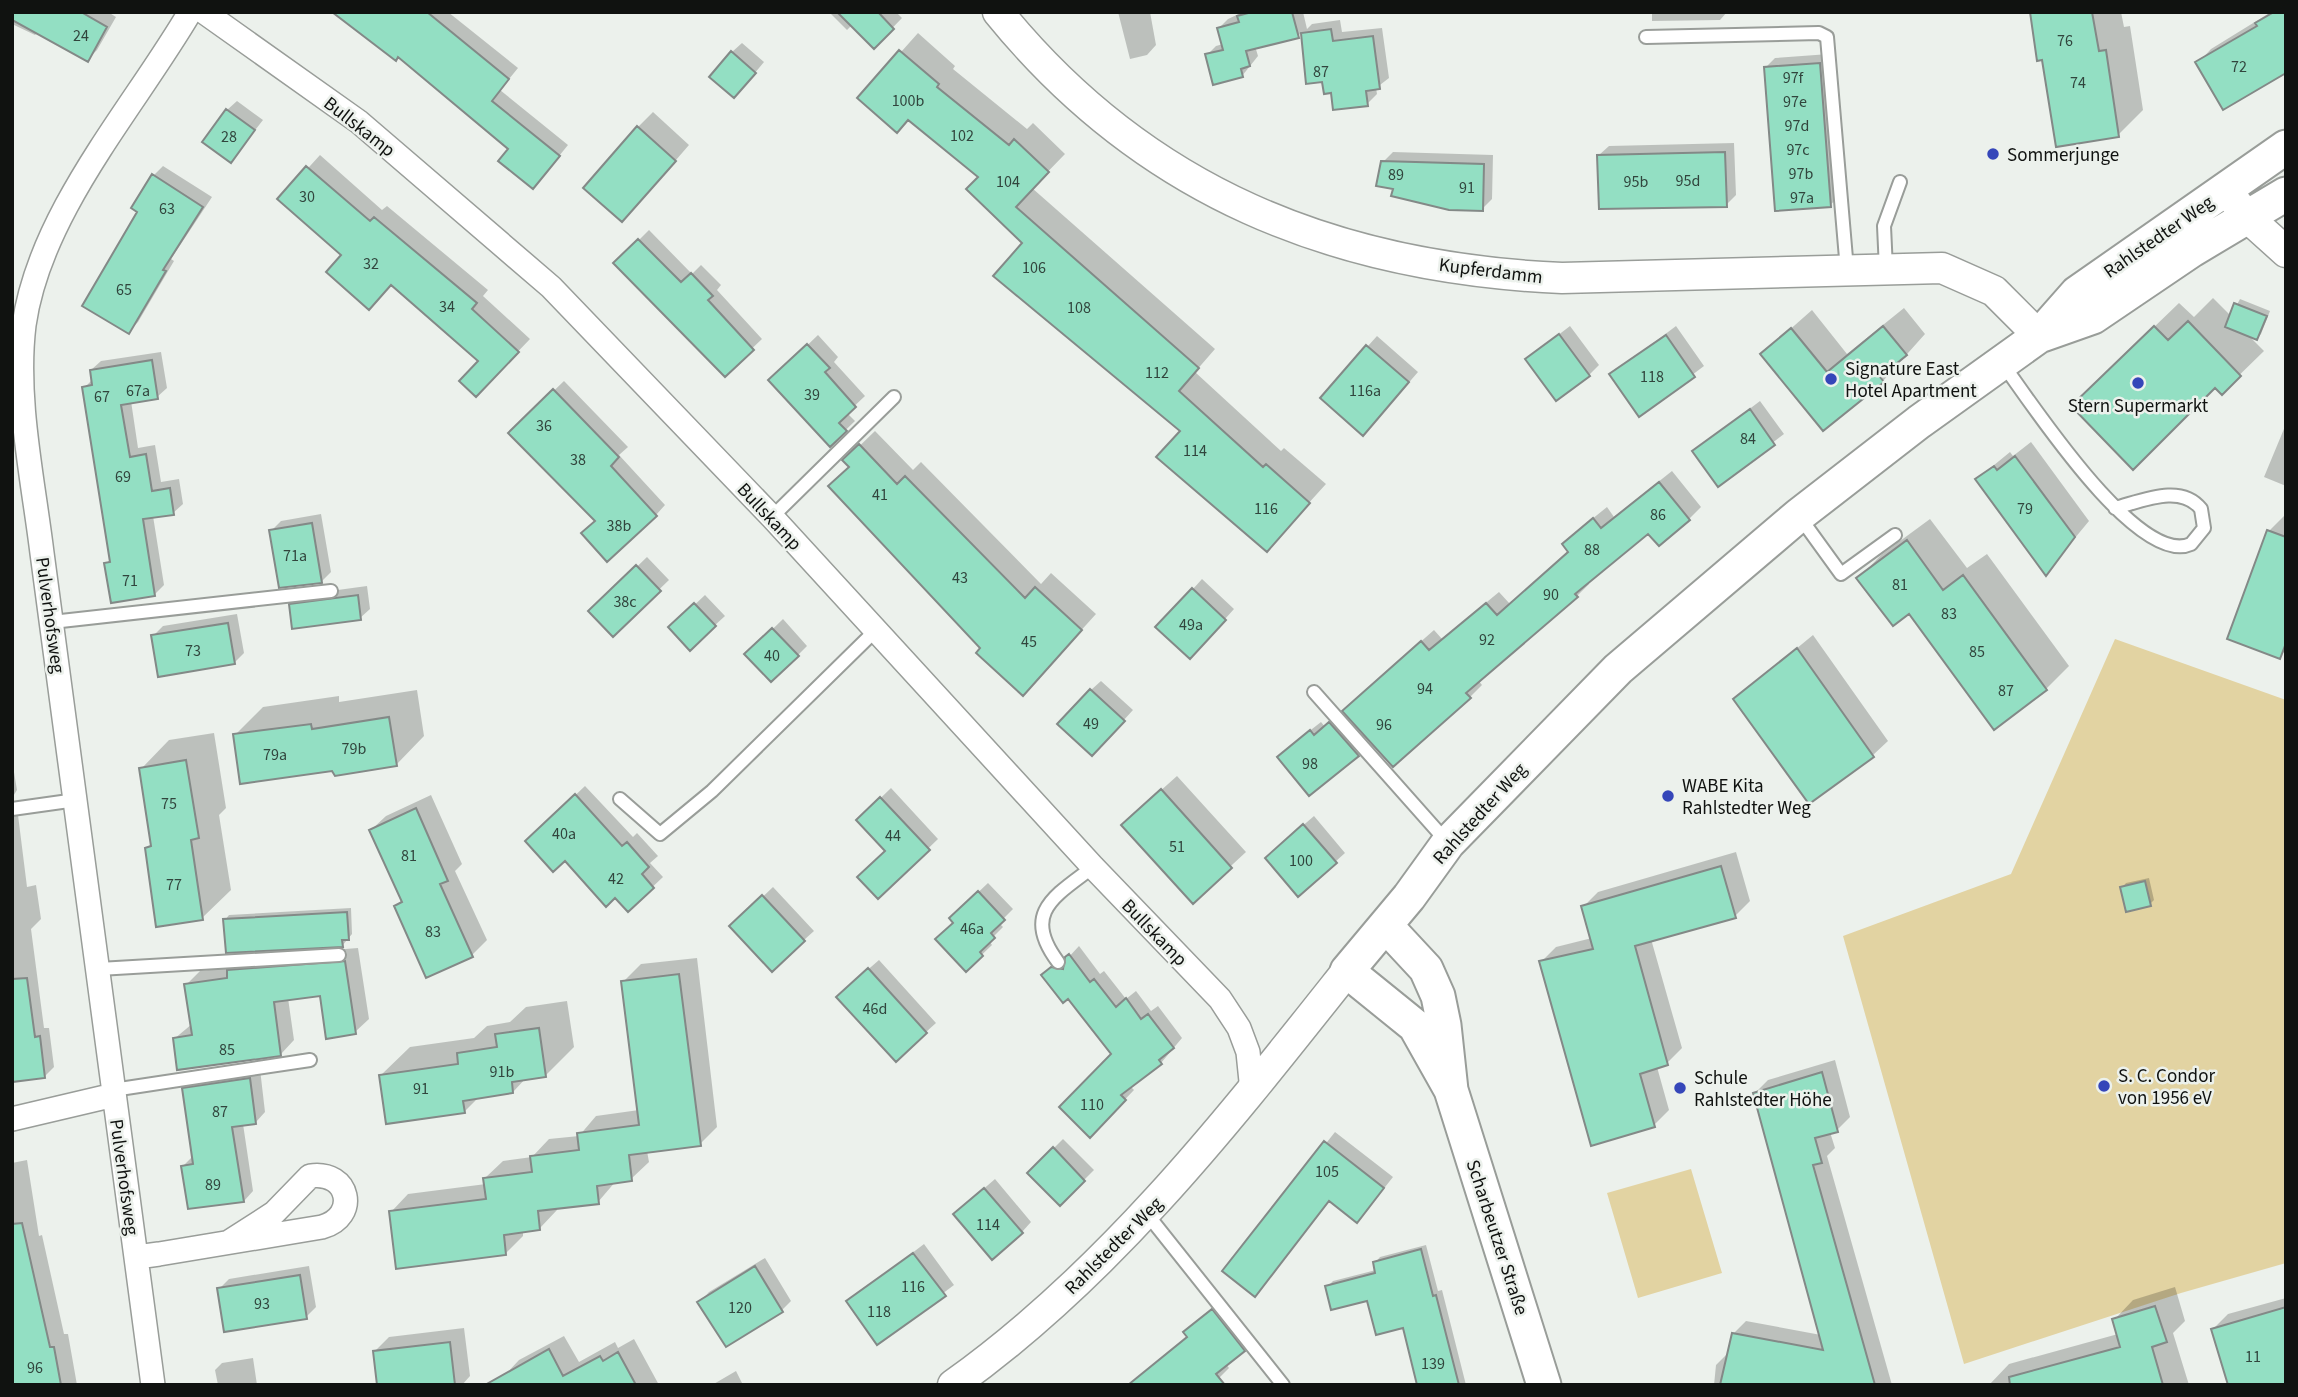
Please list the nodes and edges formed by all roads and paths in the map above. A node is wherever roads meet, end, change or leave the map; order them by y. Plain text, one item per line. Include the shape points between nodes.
1 (190, 12) edge
2 (204, 12) edge
3 (998, 12) edge
4 (1646, 37) dead end
5 (2286, 148) edge
6 (1900, 182) dead end
7 (2234, 183) junction
8 (2286, 186) edge
9 (2286, 194) edge
10 (2246, 216) junction
11 (2286, 252) edge
12 (1886, 269) junction
13 (1847, 270) junction
14 (2039, 336) junction
15 (2001, 363) junction
16 (894, 397) dead end
17 (2115, 508) junction
18 (1799, 515) junction
19 (772, 517) junction
20 (1895, 534) dead end
21 (331, 591) dead end
22 (52, 622) junction
23 (877, 629) junction
24 (1314, 692) dead end
25 (620, 799) dead end
26 (76, 800) junction
27 (12, 809) edge
28 (1448, 843) junction
29 (1093, 867) junction
30 (1386, 926) junction
31 (339, 955) dead end
32 (1058, 962) dead end
33 (99, 969) junction
34 (1347, 971) junction
35 (310, 1060) dead end
36 (1451, 1090) junction
37 (1252, 1091) junction
38 (113, 1093) junction
39 (12, 1119) edge
40 (1147, 1214) junction
41 (229, 1242) junction
42 (137, 1258) junction
43 (153, 1385) edge
44 (953, 1385) edge
45 (1283, 1385) edge
46 (1544, 1385) edge

1 - 22 street, Pulverhofsweg via 60,216 30,294 22,363 25,417
2 - 19 street, Bullskamp via 359,122 551,287
3 - 13 street, Kupferdamm via 1049,71 1113,128 1232,203 1320,238 1502,275 1562,278
4 - 13 lane via 1819,33 1828,37
5 - 7 main road, Rahlstedter Weg
6 - 12 lane via 1884,226
7 - 8 street
7 - 10 street
7 - 14 main road, Rahlstedter Weg via 2077,293
9 - 10 main road, Rahlstedter Weg
10 - 11 street
10 - 14 main road, Rahlstedter Weg via 2093,317
12 - 13 street, Kupferdamm
12 - 14 street, Kupferdamm via 1942,268 1960,274 1994,291
14 - 15 main road, Rahlstedter Weg
15 - 17 lane via 2090,482
15 - 18 main road, Rahlstedter Weg
16 - 19 lane
17 - 17 lane via 2150,536 2174,548 2191,544 2203,528 2201,509 2183,496 2165,495
18 - 20 lane via 1841,575
18 - 28 main road, Rahlstedter Weg via 1618,669
19 - 23 street, Bullskamp
21 - 22 lane
22 - 26 street, Pulverhofsweg
23 - 25 lane via 712,791 660,834
23 - 29 street, Bullskamp
24 - 28 lane
26 - 27 lane
26 - 33 street, Pulverhofsweg
28 - 30 main road, Rahlstedter Weg
29 - 32 lane via 1058,894 1042,915 1046,946
29 - 37 street, Bullskamp via 1220,999 1248,1052
30 - 34 main road, Rahlstedter Weg
30 - 36 main road, Scharbeutzer Straße via 1426,969 1438,996
31 - 33 lane
33 - 38 street, Pulverhofsweg
34 - 36 main road, Scharbeutzer Straße via 1415,1026
34 - 37 street, Rahlstedter Weg
35 - 38 lane
36 - 46 main road, Scharbeutzer Straße
37 - 40 street, Rahlstedter Weg
38 - 39 street
38 - 42 street, Pulverhofsweg
40 - 44 street, Rahlstedter Weg via 1040,1316
40 - 45 lane
41 - 41 street, Pulverhofsweg via 331,1225 345,1207 341,1185 333,1177 310,1176 274,1213
41 - 42 street, Pulverhofsweg
42 - 43 street, Pulverhofsweg

